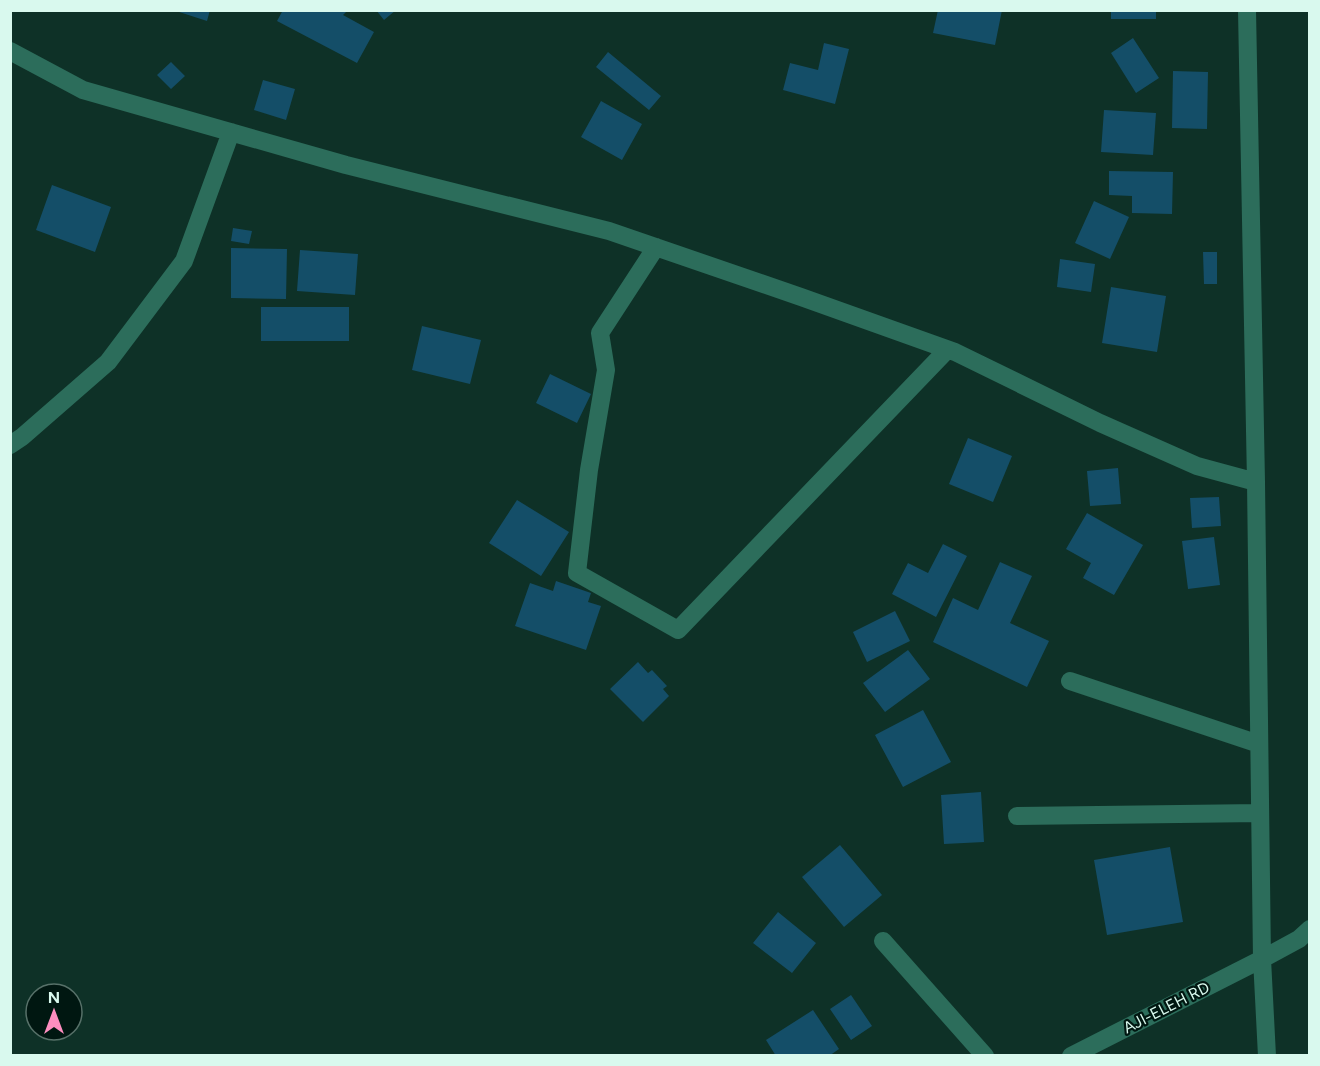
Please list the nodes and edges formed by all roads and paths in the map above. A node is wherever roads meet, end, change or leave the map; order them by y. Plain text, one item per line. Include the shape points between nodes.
1 (1247, 10) edge
2 (10, 51) edge
3 (231, 132) junction
4 (656, 247) junction
5 (947, 350) junction
6 (10, 446) edge
7 (1256, 482) junction
8 (1070, 681) dead end
9 (1259, 744) junction
10 (1260, 813) junction
11 (1017, 816) dead end
12 (1310, 929) edge
13 (883, 940) dead end
14 (1262, 959) junction
15 (985, 1056) edge
16 (1071, 1056) edge
17 (1267, 1056) edge

1 - 7 street
2 - 3 street via 83,90
3 - 4 street via 609,231
3 - 6 street via 184,261 108,362
4 - 5 street
4 - 5 street via 600,333 606,370 577,573 678,630
5 - 7 street via 1197,466
7 - 9 street
8 - 9 street
9 - 10 street
10 - 11 street
10 - 14 street
12 - 14 street, AJI-ELEH RD
13 - 15 street
14 - 16 street, AJI-ELEH RD
14 - 17 street

